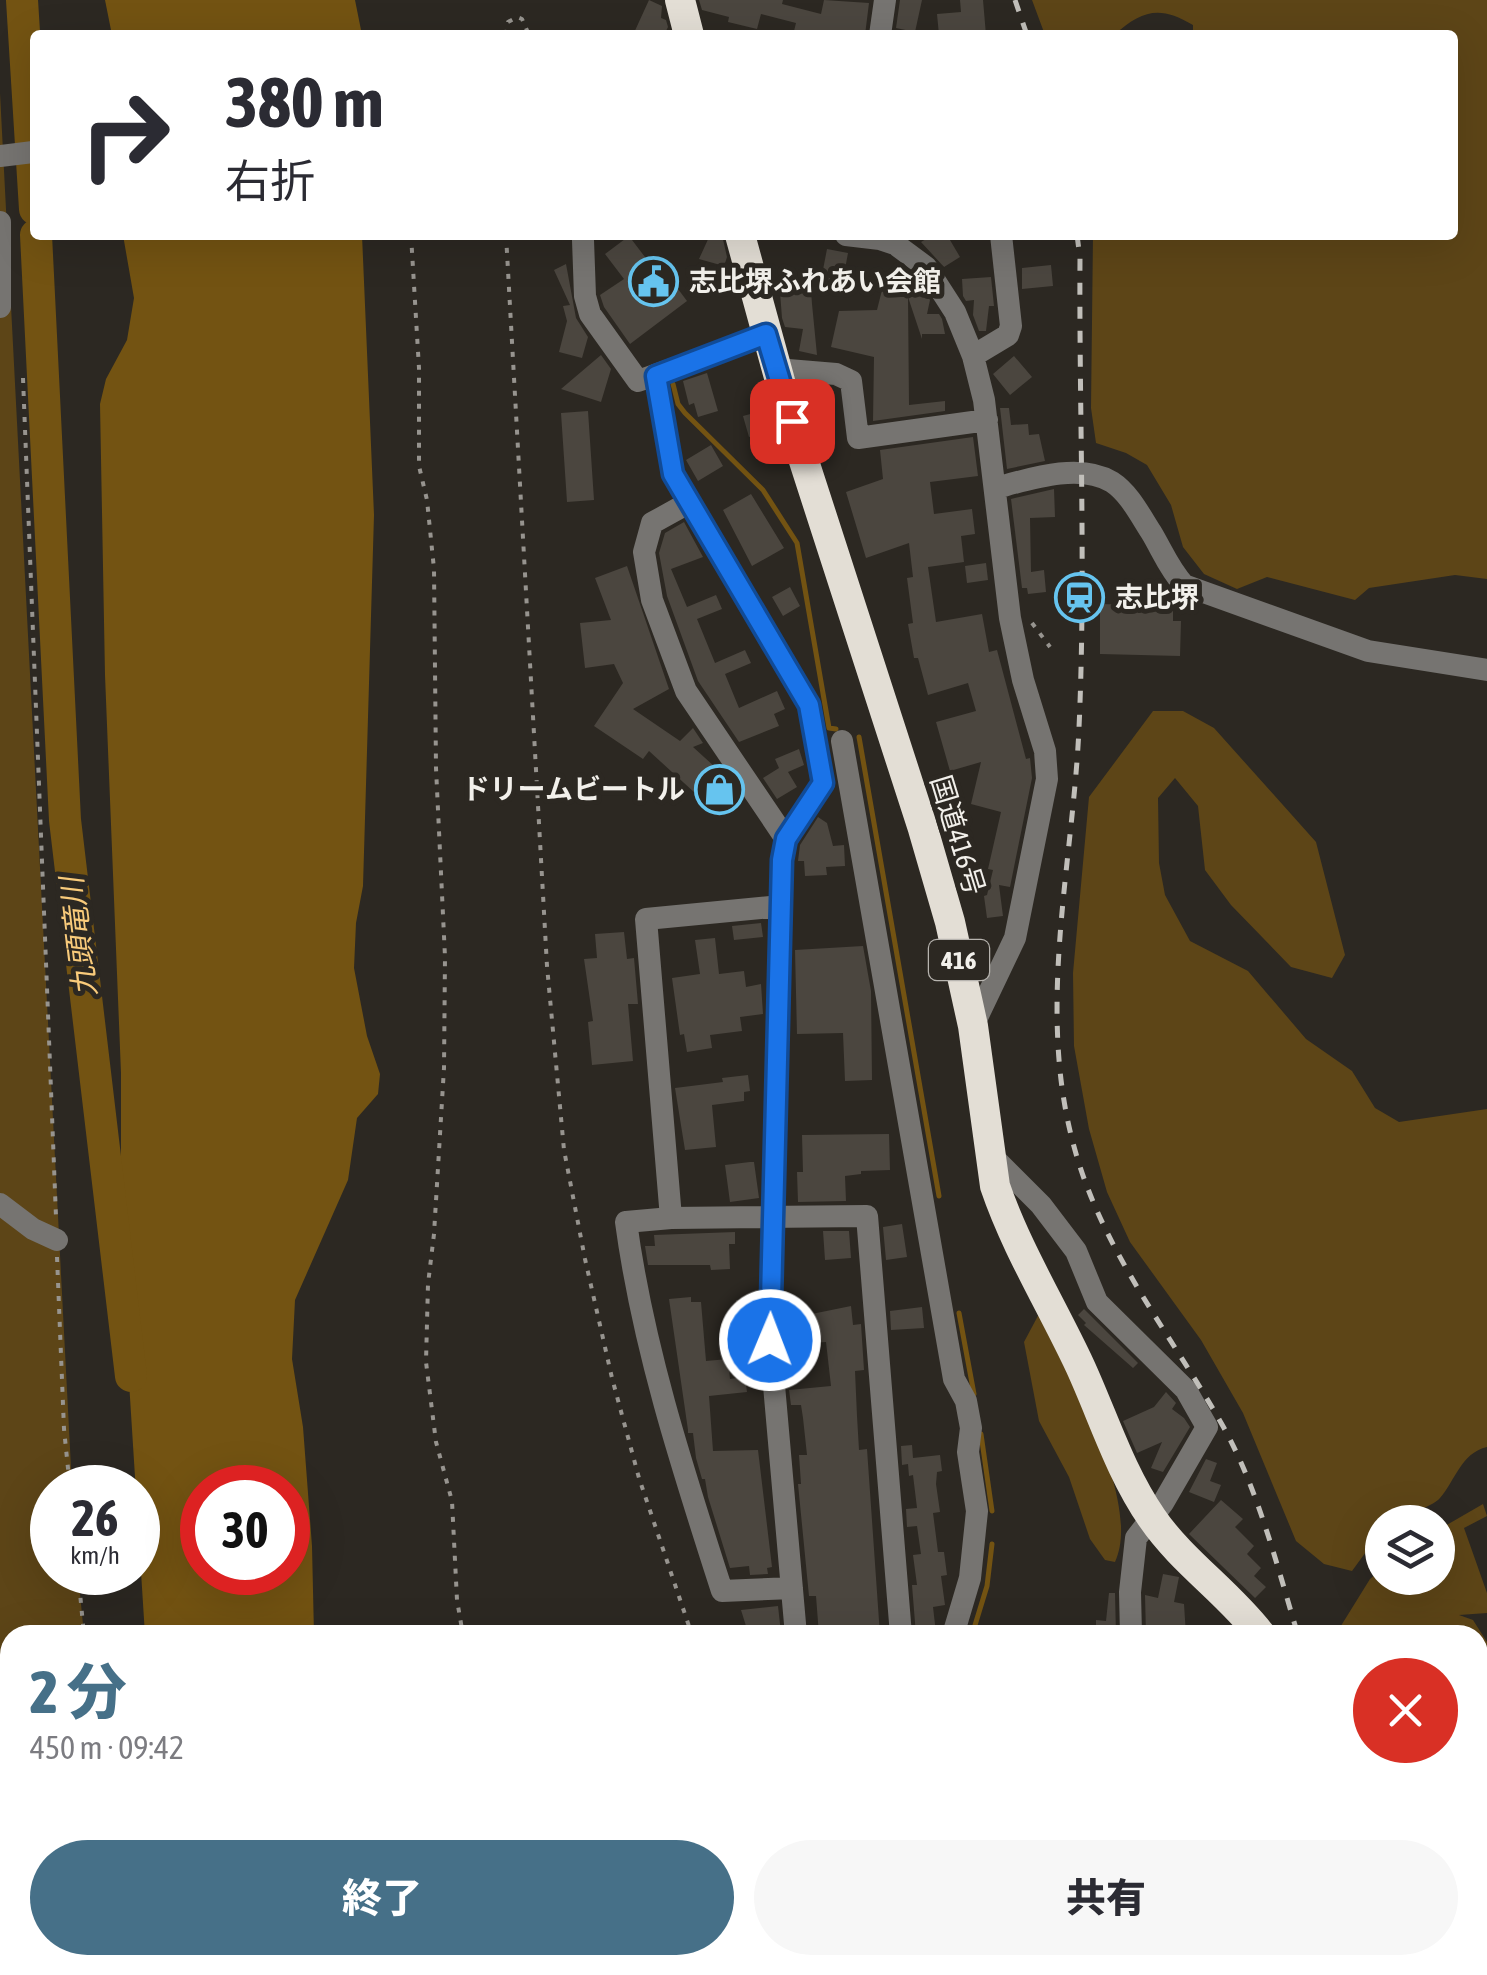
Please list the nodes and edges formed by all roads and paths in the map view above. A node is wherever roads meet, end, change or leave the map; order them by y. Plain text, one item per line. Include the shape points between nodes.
1 (680, 0) edge
2 (884, 0) edge
3 (507, 30) edge
4 (527, 30) edge
5 (688, 30) edge
6 (881, 30) edge
7 (30, 152) edge
8 (0, 156) edge
9 (0, 222) edge
10 (411, 240) edge
11 (506, 240) edge
12 (583, 240) dead end
13 (741, 240) edge
14 (886, 240) edge
15 (1002, 240) edge
16 (0, 307) edge
17 (766, 334) junction
18 (972, 356) junction
19 (776, 369) junction
20 (656, 376) junction
21 (23, 378) dead end
22 (987, 420) junction
23 (996, 488) junction
24 (690, 502) junction
25 (1026, 616) dead end
26 (1050, 647) dead end
27 (1487, 670) edge
28 (842, 740) dead end
29 (786, 839) junction
30 (781, 906) junction
31 (974, 1026) junction
32 (991, 1156) junction
33 (0, 1204) edge
34 (774, 1217) junction
35 (670, 1218) junction
36 (57, 1240) junction
37 (68, 1465) edge
38 (1151, 1517) junction
39 (792, 1588) junction
40 (80, 1595) edge
41 (83, 1625) edge
42 (462, 1625) edge
43 (689, 1625) edge
44 (795, 1625) edge
45 (900, 1625) edge
46 (956, 1625) edge
47 (1131, 1625) edge
48 (1253, 1625) edge

1 - 5 highway
2 - 6 street
3 - 4 path via 517,18
7 - 8 street
9 - 16 street
10 - 42 path via 418,452 434,569 445,957 426,1362 452,1501
11 - 43 path via 547,966 564,1150 612,1378
12 - 20 street via 590,314 638,381
13 - 17 highway, 国道416号 / 416
14 - 18 street via 926,267 955,312
15 - 18 street via 1011,326 1008,335
17 - 19 highway, 国道416号 / 416
17 - 20 street
18 - 22 street
19 - 22 street via 851,380 858,438
19 - 31 highway, 国道416号 / 416 via 924,829
20 - 24 street via 673,474
21 - 36 path
22 - 23 street
23 - 27 street via 1071,474 1111,481 1132,502 1184,586 1368,651
23 - 31 street via 1010,618 1045,751 1046,779 1015,938
24 - 29 street via 809,705 823,783
24 - 29 street via 652,523 644,552 652,600 686,691
25 - 26 path
28 - 46 street via 954,1379 971,1428 976,1550
29 - 30 street
30 - 34 street
30 - 35 street via 646,919
31 - 32 highway, 国道416号 / 416
32 - 38 highway, 国道416号 / 416 via 1003,1212
32 - 38 street via 1041,1205 1076,1251 1097,1302 1174,1378 1207,1427
33 - 36 street
34 - 35 street
34 - 39 street via 770,1340
34 - 45 street via 867,1216
35 - 39 street via 626,1222 630,1256 662,1398 722,1591
36 - 37 path
38 - 47 street via 1136,1538
38 - 48 highway, 国道416号 / 416
39 - 44 street
40 - 41 path

